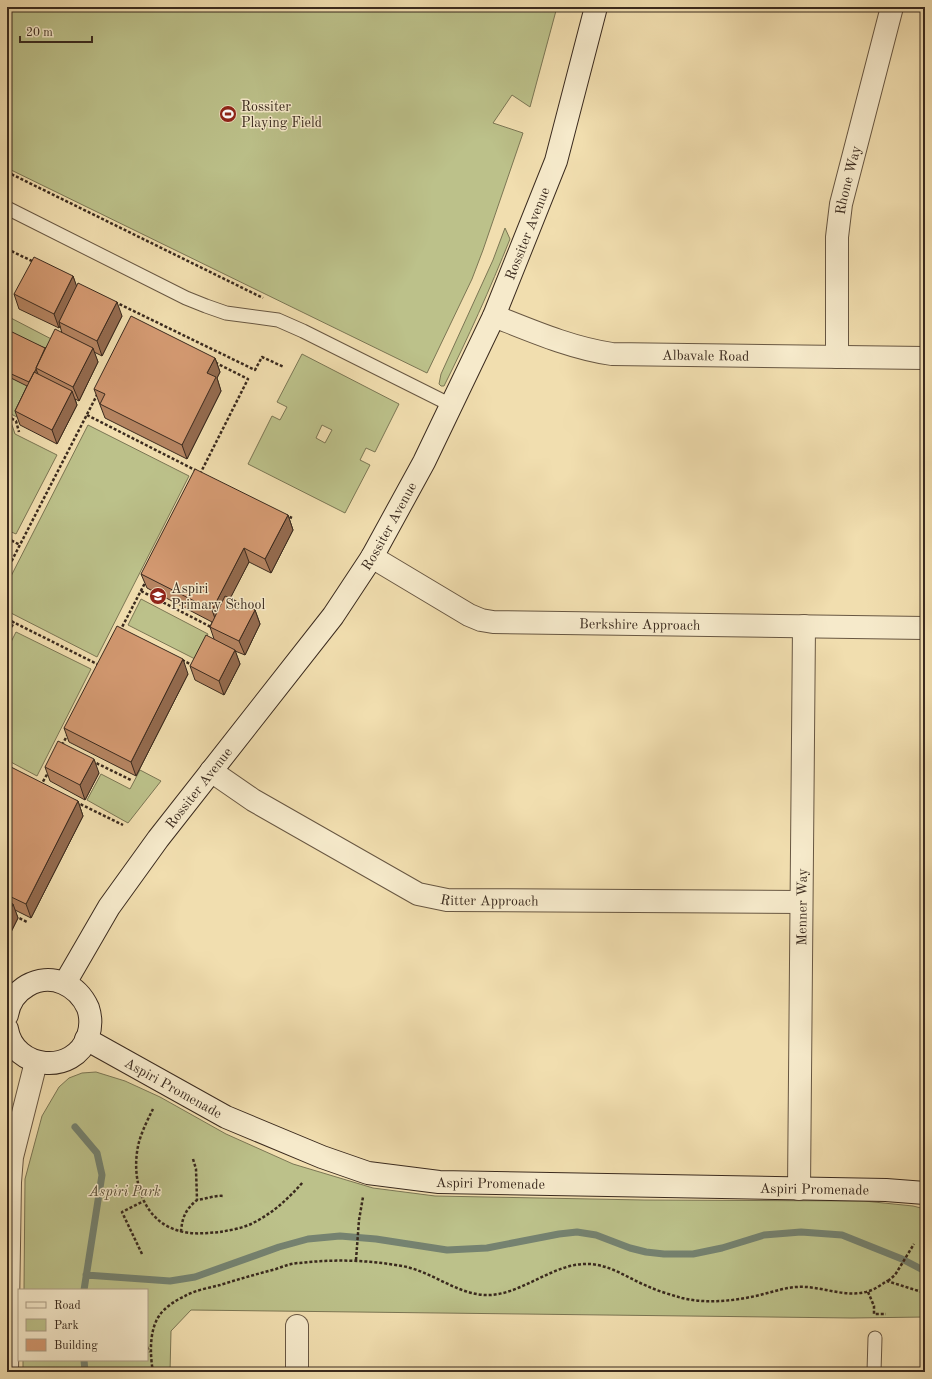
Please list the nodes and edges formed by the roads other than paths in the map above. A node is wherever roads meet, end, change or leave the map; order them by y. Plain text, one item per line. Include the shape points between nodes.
1 (596, 7) edge
2 (892, 7) edge
3 (7, 208) edge
4 (494, 316) junction
5 (837, 357) junction
6 (925, 358) edge
7 (451, 405) junction
8 (372, 557) junction
9 (804, 626) junction
10 (925, 628) edge
11 (211, 771) junction
12 (801, 902) junction
13 (65, 984) junction
14 (8, 1005) edge
15 (7, 1029) edge
16 (86, 1040) junction
17 (36, 1062) junction
18 (10, 1156) edge
19 (799, 1189) junction
20 (925, 1193) edge
21 (297, 1326) dead end
22 (875, 1338) dead end
23 (7, 1372) edge
24 (297, 1372) edge
25 (874, 1372) edge

1 - 4 street, Rossiter Avenue via 556,161
2 - 5 street, Rhone Way via 838,219
3 - 7 lane via 193,301 226,313 278,320
4 - 5 street, Albavale Road via 595,352
4 - 7 street, Rossiter Avenue
5 - 6 street, Albavale Road
7 - 8 street, Rossiter Avenue via 424,462
8 - 9 street, Berkshire Approach via 468,614 492,622
8 - 11 street, Rossiter Avenue via 333,616
9 - 10 street, Berkshire Approach
9 - 12 street, Menner Way
11 - 12 street, Ritter Approach via 253,800 418,894 447,900
11 - 13 street, Rossiter Avenue via 158,838 109,907
12 - 19 street, Menner Way
13 - 14 street via 51,980 38,982 25,987
13 - 16 street via 73,988 86,1002 90,1021
15 - 17 street via 18,1051
16 - 17 street via 71,1057 60,1062
16 - 19 street, Aspiri Promenade via 226,1117 322,1157 368,1172 439,1182
17 - 18 street
18 - 23 street
19 - 20 street, Aspiri Promenade
21 - 24 street
22 - 25 lane

